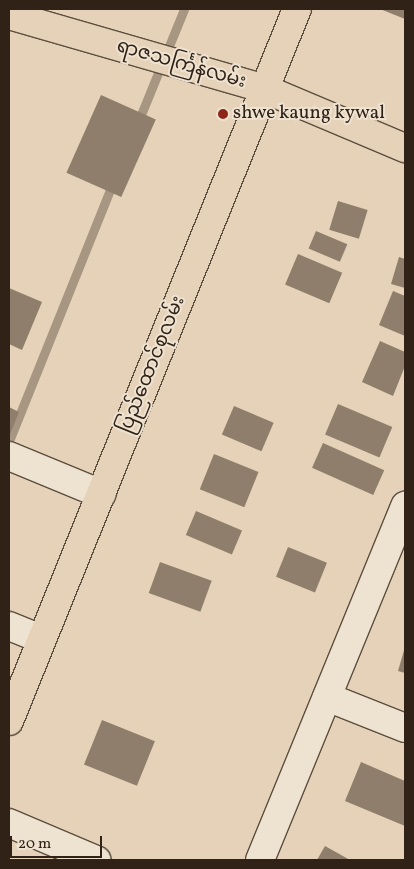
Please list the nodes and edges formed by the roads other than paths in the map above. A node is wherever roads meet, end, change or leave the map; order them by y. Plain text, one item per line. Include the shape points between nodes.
1 (297, 9) edge
2 (9, 15) edge
3 (265, 89) junction
4 (405, 148) edge
5 (9, 456) edge
6 (101, 494) junction
7 (405, 506) edge
8 (9, 626) edge
9 (42, 639) junction
10 (327, 697) junction
11 (9, 720) edge
12 (405, 728) edge
13 (9, 823) edge
14 (96, 860) edge
15 (260, 860) edge

1 - 3 main road, ပြည်ထောင်စုလမ်း
2 - 3 main road, ရာဇသင်္ကြန်လမ်း
3 - 4 main road, ရာဇသင်္ကြန်လမ်း
3 - 6 main road, ပြည်ထောင်စုလမ်း
5 - 6 street
6 - 9 main road, ပြည်ထောင်စုလမ်း
7 - 10 street
8 - 9 street
9 - 11 main road, ပြည်ထောင်စုလမ်း
10 - 12 street
10 - 15 street
13 - 14 street

